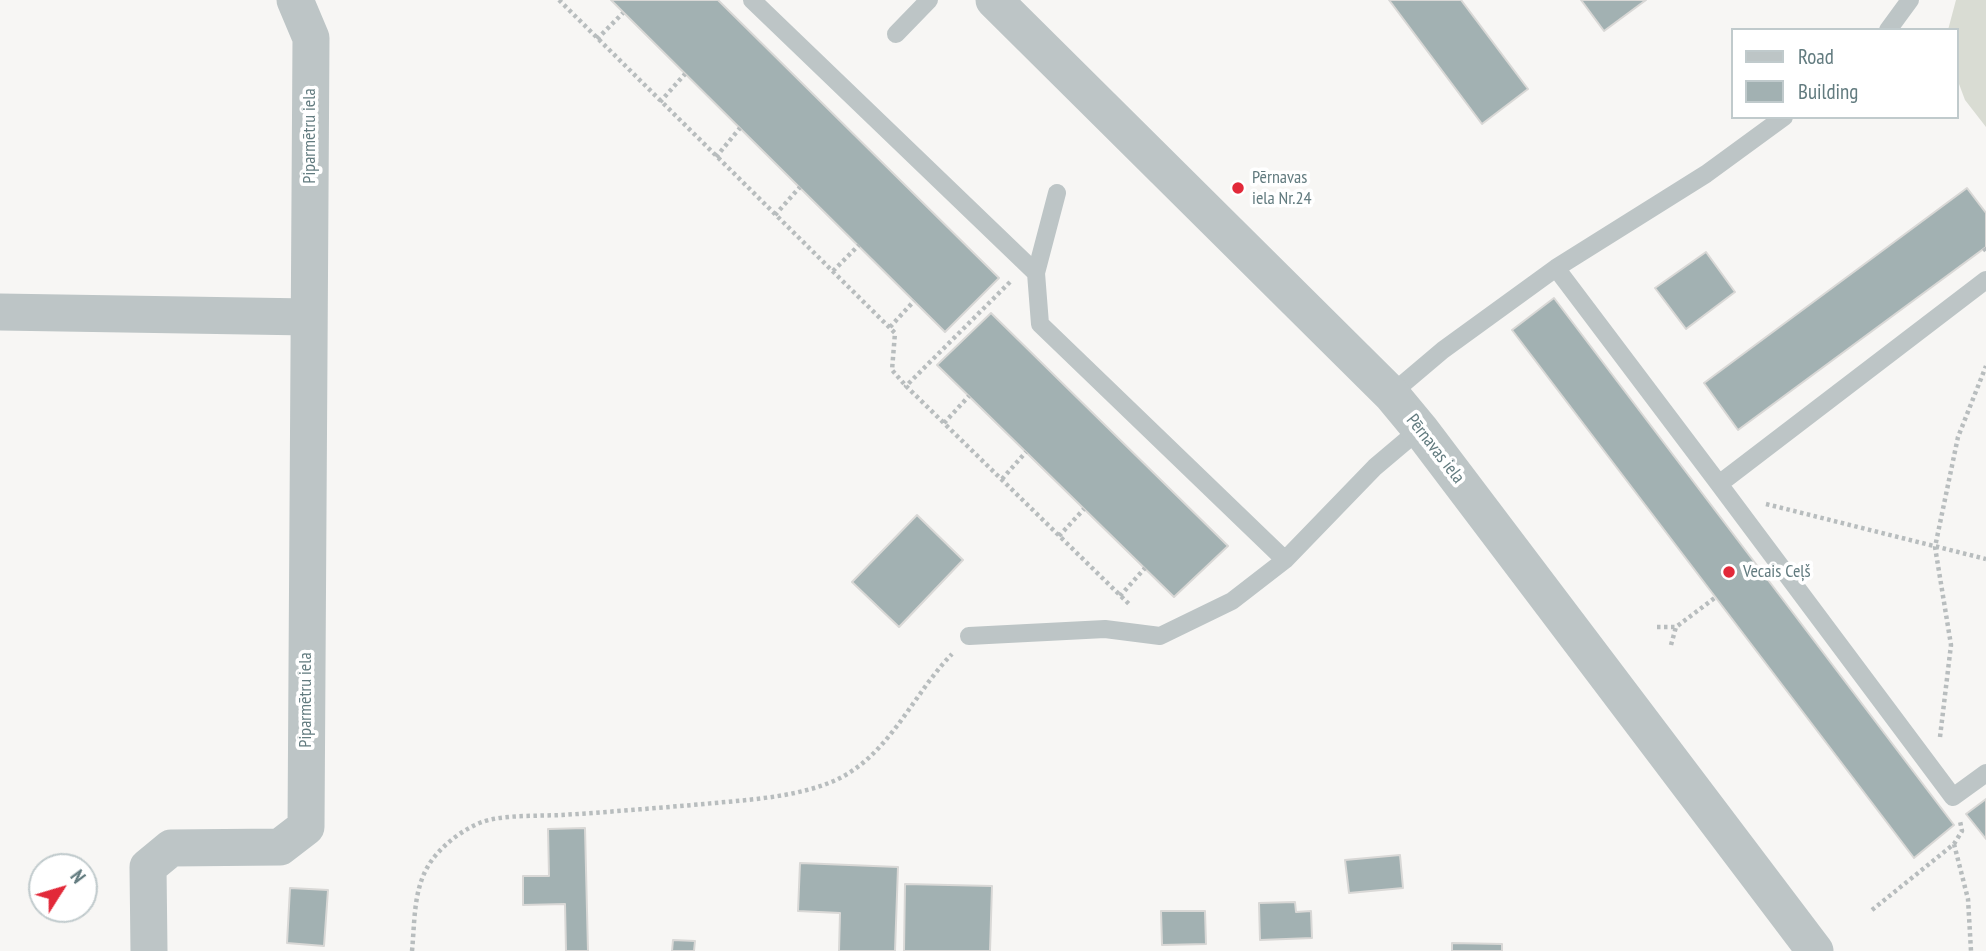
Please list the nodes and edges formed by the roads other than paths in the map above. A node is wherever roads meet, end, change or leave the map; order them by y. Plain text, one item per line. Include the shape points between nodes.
1 (295, 0) edge
2 (751, 0) edge
3 (929, 0) edge
4 (994, 0) edge
5 (1910, 0) edge
6 (1889, 28) edge
7 (897, 34) dead end
8 (1781, 119) edge
9 (1057, 193) dead end
10 (1556, 268) junction
11 (1032, 269) junction
12 (1986, 280) edge
13 (0, 312) edge
14 (309, 317) junction
15 (1391, 394) junction
16 (1420, 429) junction
17 (1722, 489) junction
18 (1285, 561) junction
19 (969, 636) road end
20 (1986, 773) edge
21 (149, 951) edge
22 (1815, 951) edge

1 - 14 street, Piparmētru iela via 311,38
2 - 11 lane
3 - 7 lane
4 - 15 street, Pērnavas iela
5 - 6 lane
8 - 10 lane via 1706,174
9 - 11 lane
10 - 15 lane
10 - 17 lane
11 - 18 lane via 1040,324
12 - 17 lane
13 - 14 street
14 - 21 street, Piparmētru iela via 306,827 281,847 171,848 148,867
15 - 16 street, Pērnavas iela
16 - 18 lane via 1375,467
16 - 22 street, Pērnavas iela
17 - 20 lane via 1953,797
18 - 19 lane via 1232,601 1160,636 1105,629

